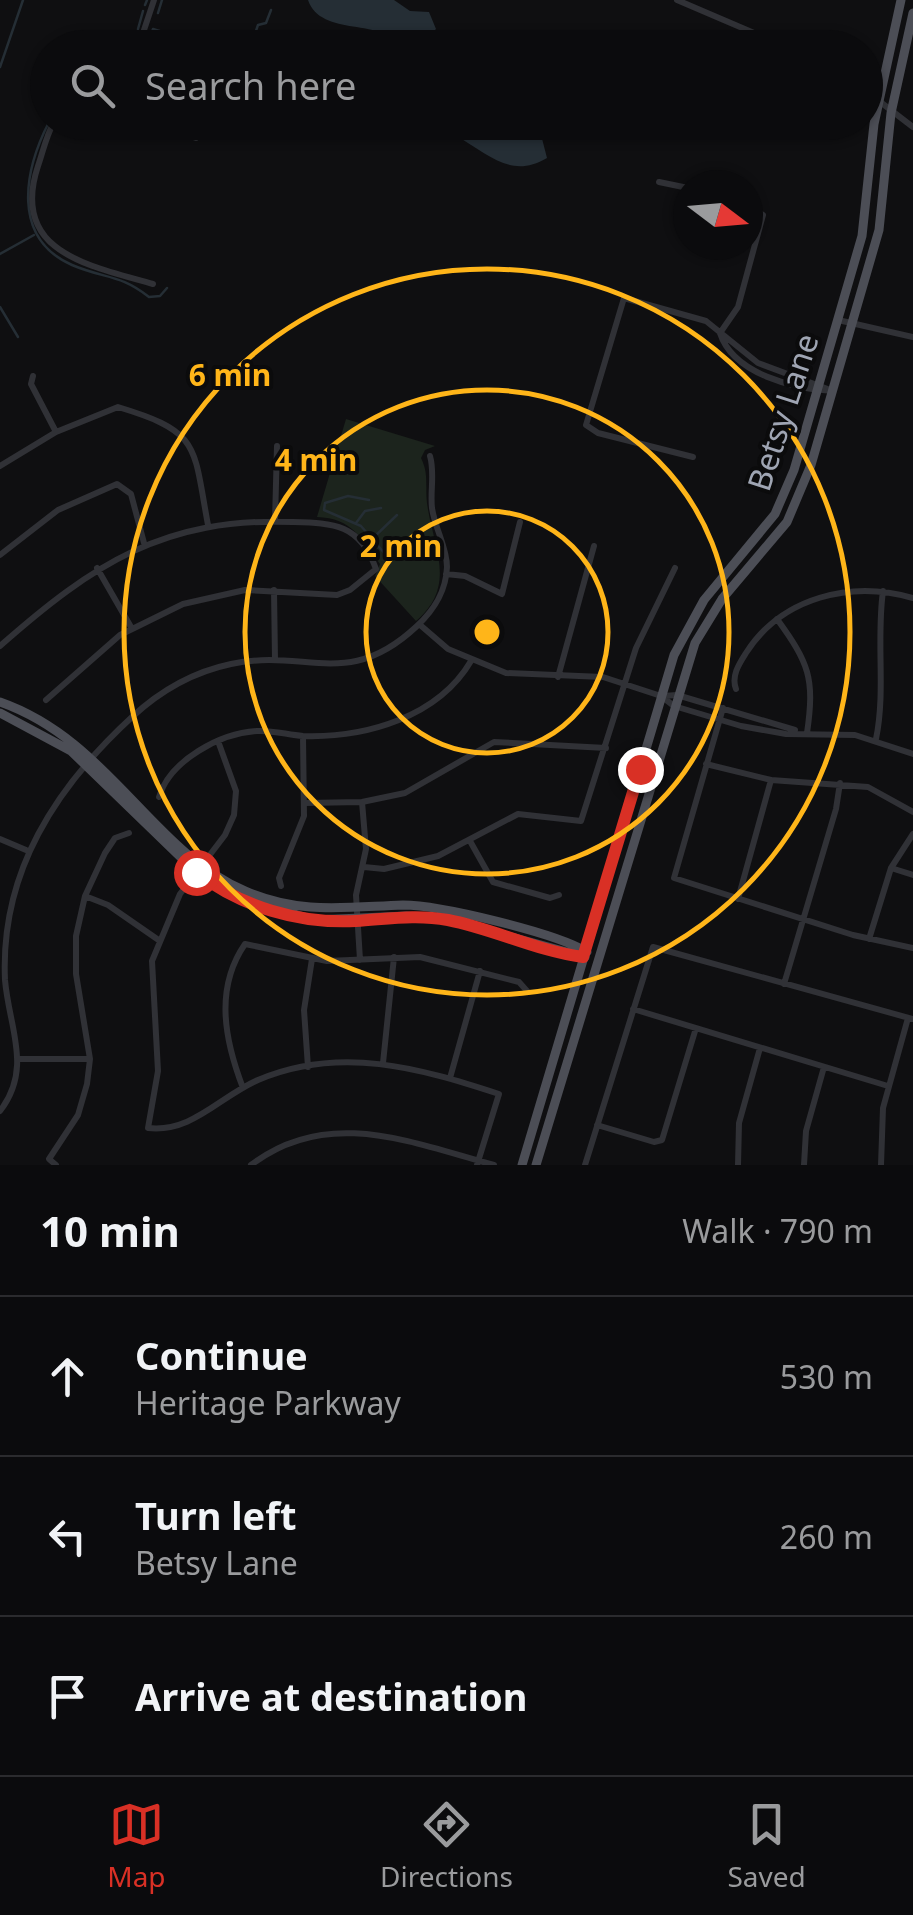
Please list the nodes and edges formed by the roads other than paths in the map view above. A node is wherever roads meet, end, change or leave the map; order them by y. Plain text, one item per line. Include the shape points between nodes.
1 (154, 0) edge
2 (677, 0) edge
3 (901, 0) edge
4 (913, 13) edge
5 (144, 30) edge
6 (747, 30) edge
7 (883, 80) edge
8 (883, 106) edge
9 (892, 114) junction
10 (909, 125) edge
11 (889, 131) junction
12 (48, 140) edge
13 (874, 140) edge
14 (658, 182) dead end
15 (673, 185) edge
16 (866, 215) junction
17 (882, 218) junction
18 (751, 260) edge
19 (154, 284) dead end
20 (838, 320) junction
21 (852, 323) junction
22 (720, 332) junction
23 (913, 337) edge
24 (33, 376) dead end
25 (818, 386) junction
26 (832, 391) junction
27 (56, 432) junction
28 (278, 446) dead end
29 (430, 456) dead end
30 (694, 457) dead end
31 (0, 466) edge
32 (275, 520) junction
33 (520, 522) dead end
34 (208, 525) junction
35 (144, 543) junction
36 (594, 546) dead end
37 (0, 555) edge
38 (96, 568) junction
39 (675, 568) dead end
40 (446, 574) junction
41 (274, 590) junction
42 (882, 591) junction
43 (913, 598) edge
44 (777, 618) junction
45 (419, 624) junction
46 (131, 628) junction
47 (0, 646) edge
48 (275, 660) junction
49 (471, 661) junction
50 (558, 677) junction
51 (625, 683) junction
52 (736, 689) dead end
53 (662, 696) junction
54 (46, 700) dead end
55 (675, 700) junction
56 (0, 702) edge
57 (723, 708) junction
58 (0, 713) edge
59 (720, 720) junction
60 (796, 731) junction
61 (808, 733) junction
62 (303, 736) junction
63 (876, 739) junction
64 (218, 741) junction
65 (606, 748) junction
66 (913, 754) edge
67 (89, 761) junction
68 (706, 764) junction
69 (771, 780) junction
70 (840, 782) junction
71 (159, 796) dead end
72 (305, 802) junction
73 (362, 802) junction
74 (913, 812) edge
75 (128, 833) dead end
76 (913, 834) edge
77 (0, 839) edge
78 (470, 842) junction
79 (26, 850) junction
80 (364, 867) junction
81 (199, 868) junction
82 (891, 868) junction
83 (913, 875) edge
84 (281, 886) dead end
85 (558, 895) dead end
86 (85, 896) junction
87 (738, 899) junction
88 (4, 914) edge
89 (357, 916) junction
90 (804, 919) junction
91 (870, 939) junction
92 (160, 941) junction
93 (913, 948) edge
94 (584, 954) junction
95 (394, 956) junction
96 (598, 958) junction
97 (312, 959) junction
98 (360, 960) junction
99 (480, 971) junction
100 (3, 983) edge
101 (784, 984) junction
102 (527, 991) dead end
103 (632, 1009) junction
104 (910, 1019) edge
105 (696, 1028) junction
106 (760, 1048) junction
107 (556, 1050) junction
108 (569, 1054) junction
109 (90, 1059) junction
110 (19, 1060) junction
111 (383, 1063) junction
112 (308, 1067) junction
113 (824, 1067) junction
114 (450, 1078) junction
115 (888, 1086) junction
116 (243, 1088) junction
117 (0, 1110) edge
118 (597, 1125) junction
119 (478, 1163) edge
120 (56, 1165) edge
121 (252, 1165) edge
122 (494, 1165) edge
123 (522, 1165) edge
124 (536, 1165) edge
125 (585, 1165) edge
126 (738, 1165) edge
127 (804, 1165) edge
128 (881, 1165) edge

1 - 5 street
2 - 6 street
3 - 7 main road, Betsy Lane
4 - 9 main road, Betsy Lane
8 - 9 street
9 - 10 street
9 - 11 main road, Betsy Lane
10 - 11 main road
11 - 17 main road, Betsy Lane
12 - 19 street via 33,182 40,230 67,257
13 - 16 main road, Betsy Lane
14 - 15 street
16 - 17 main road
16 - 20 main road, Betsy Lane
17 - 21 main road, Betsy Lane
18 - 22 street via 738,307
20 - 21 street
20 - 25 main road, Betsy Lane
21 - 23 street
21 - 26 main road, Betsy Lane
22 - 25 street via 730,351 751,364
22 - 30 street via 700,318 624,298 586,419 598,433
24 - 27 street
25 - 26 street
25 - 53 main road, Betsy Lane via 774,514 690,622
26 - 55 main road, Betsy Lane via 794,508 707,620
27 - 31 street
27 - 34 street via 118,407 170,424 195,457
28 - 32 street
29 - 40 street
32 - 34 street
32 - 41 street via 342,525 357,535 376,569 336,595
33 - 40 street via 505,592
34 - 35 street
35 - 37 street via 132,494 117,484 58,510
35 - 38 street
36 - 50 street
38 - 46 street
38 - 47 street
39 - 51 street
40 - 45 street via 438,600
41 - 46 street via 202,598
41 - 48 street
42 - 43 street
42 - 44 street via 822,597
42 - 63 street
44 - 52 street via 744,657
44 - 61 street via 811,676
45 - 48 street via 355,662
45 - 49 street
46 - 54 street
48 - 67 street via 233,663 178,682
49 - 50 street via 516,675
49 - 62 street via 451,689 404,718 372,730
50 - 51 street via 593,675
51 - 53 street
51 - 65 street
53 - 55 street
53 - 94 main road, Betsy Lane
55 - 57 street
55 - 59 street
55 - 96 main road, Betsy Lane
56 - 67 main road via 38,717
57 - 59 street
57 - 60 street
58 - 67 main road
59 - 60 street
59 - 68 street
60 - 61 street
61 - 63 street
62 - 64 street via 256,731
62 - 72 street
63 - 66 street
64 - 71 street via 180,767
64 - 81 street via 236,790 234,815
65 - 73 street via 494,742 443,776
65 - 78 street via 581,820 518,814
67 - 79 street via 55,800
67 - 81 main road
68 - 69 street
68 - 87 street via 674,878
69 - 70 street
69 - 87 street
70 - 74 street via 879,791
70 - 90 street
72 - 73 street
72 - 84 street
73 - 80 street
75 - 86 street via 105,853
76 - 82 street
77 - 79 street
78 - 80 street via 404,866
78 - 85 street via 493,882
79 - 88 street
80 - 89 street
81 - 89 main road via 265,898
81 - 92 street
82 - 83 street
82 - 91 street
86 - 92 street
86 - 109 street via 76,974
87 - 90 street
88 - 100 street
89 - 94 main road via 404,906 438,908
89 - 98 street
90 - 91 street
90 - 101 street
91 - 93 street
92 - 116 street via 150,979 158,1071 148,1128 184,1126
94 - 96 main road
94 - 107 main road, Betsy Lane
95 - 98 street
95 - 99 street
95 - 111 street
96 - 108 main road, Betsy Lane
97 - 98 street
97 - 112 street via 304,1010
97 - 116 street via 245,944 229,972 228,1038
99 - 102 street via 519,982
99 - 114 street
100 - 110 street
101 - 103 street via 663,948 650,951
101 - 104 street
103 - 105 street
103 - 118 street
104 - 115 street
105 - 106 street
105 - 118 street via 663,1138 650,1141
106 - 113 street
106 - 126 street via 742,1108
107 - 108 main road
107 - 123 main road, Betsy Lane
108 - 124 main road, Betsy Lane
109 - 110 street
109 - 120 street via 78,1115 49,1159
110 - 117 street via 18,1079
111 - 112 street
111 - 114 street
112 - 116 street
113 - 115 street
113 - 127 street via 808,1120
114 - 119 street via 500,1094
115 - 128 street
118 - 125 street
119 - 121 street via 421,1142 356,1131 311,1136
119 - 122 street

